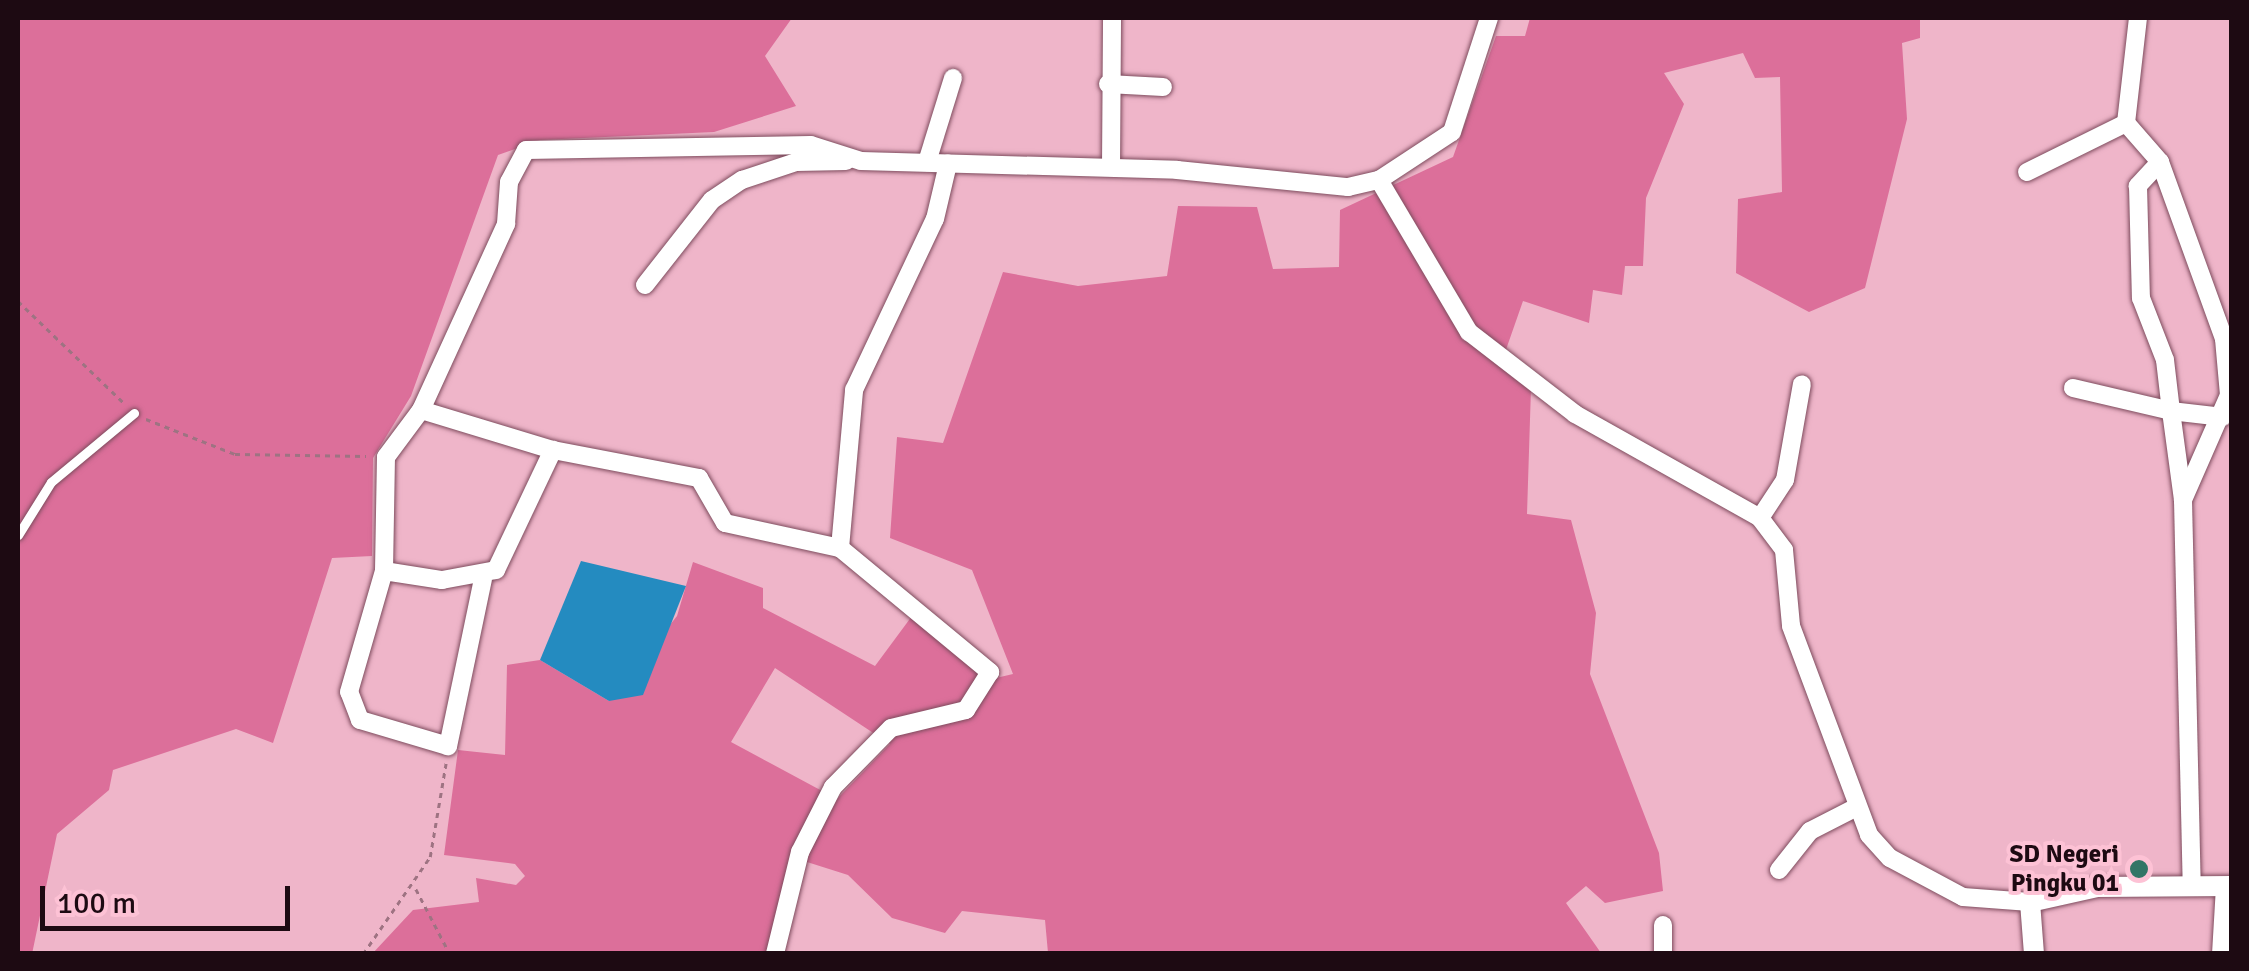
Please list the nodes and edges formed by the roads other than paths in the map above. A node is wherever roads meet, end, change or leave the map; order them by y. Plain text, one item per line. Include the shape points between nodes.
1 (1112, 18) edge
2 (1490, 18) edge
3 (2138, 18) edge
4 (953, 78) dead end
5 (1108, 84) junction
6 (1163, 88) dead end
7 (2126, 123) junction
8 (861, 161) junction
9 (927, 162) junction
10 (2160, 162) junction
11 (948, 164) junction
12 (1111, 167) junction
13 (2026, 172) dead end
14 (1379, 180) junction
15 (645, 286) dead end
16 (1802, 384) dead end
17 (2073, 388) dead end
18 (421, 410) junction
19 (2171, 412) junction
20 (134, 414) road end
21 (2223, 416) junction
22 (553, 450) junction
23 (2183, 500) junction
24 (1760, 518) junction
25 (18, 535) edge
26 (840, 548) junction
27 (384, 571) junction
28 (483, 579) junction
29 (1855, 808) junction
30 (1779, 870) dead end
31 (2192, 884) junction
32 (2228, 886) edge
33 (2030, 902) junction
34 (1663, 925) dead end
35 (775, 954) edge
36 (1663, 954) edge
37 (2034, 954) edge
38 (2221, 954) edge

1 - 5 street
2 - 14 street via 1462,118
3 - 7 street
4 - 9 street
5 - 6 street
5 - 12 street
7 - 10 street
7 - 13 street
8 - 9 street
8 - 15 street via 796,162 742,180 712,200
8 - 18 street via 810,144 526,150 510,182 506,224
9 - 11 street
10 - 19 street via 2138,186 2137,254
10 - 21 street via 2224,340 2230,374
11 - 12 street
11 - 26 street via 936,219 854,390
12 - 14 street via 1321,189
14 - 24 street via 1468,332 1575,414
16 - 24 street via 1785,480
17 - 19 street
18 - 22 street
18 - 27 street via 386,456
19 - 21 street
19 - 23 street
20 - 25 lane via 51,482
21 - 23 street
22 - 26 street via 699,478 724,523
22 - 28 street
23 - 31 street
24 - 29 street via 1784,550 1790,626 1836,734
26 - 35 street via 992,678 966,710 891,728 833,787 800,852
27 - 28 street
27 - 28 street via 350,711 448,746
29 - 30 street via 1810,830
29 - 33 street via 1890,858 1924,880 1988,903
31 - 32 street
31 - 33 street via 2097,887
32 - 38 street
33 - 37 street
34 - 36 street

